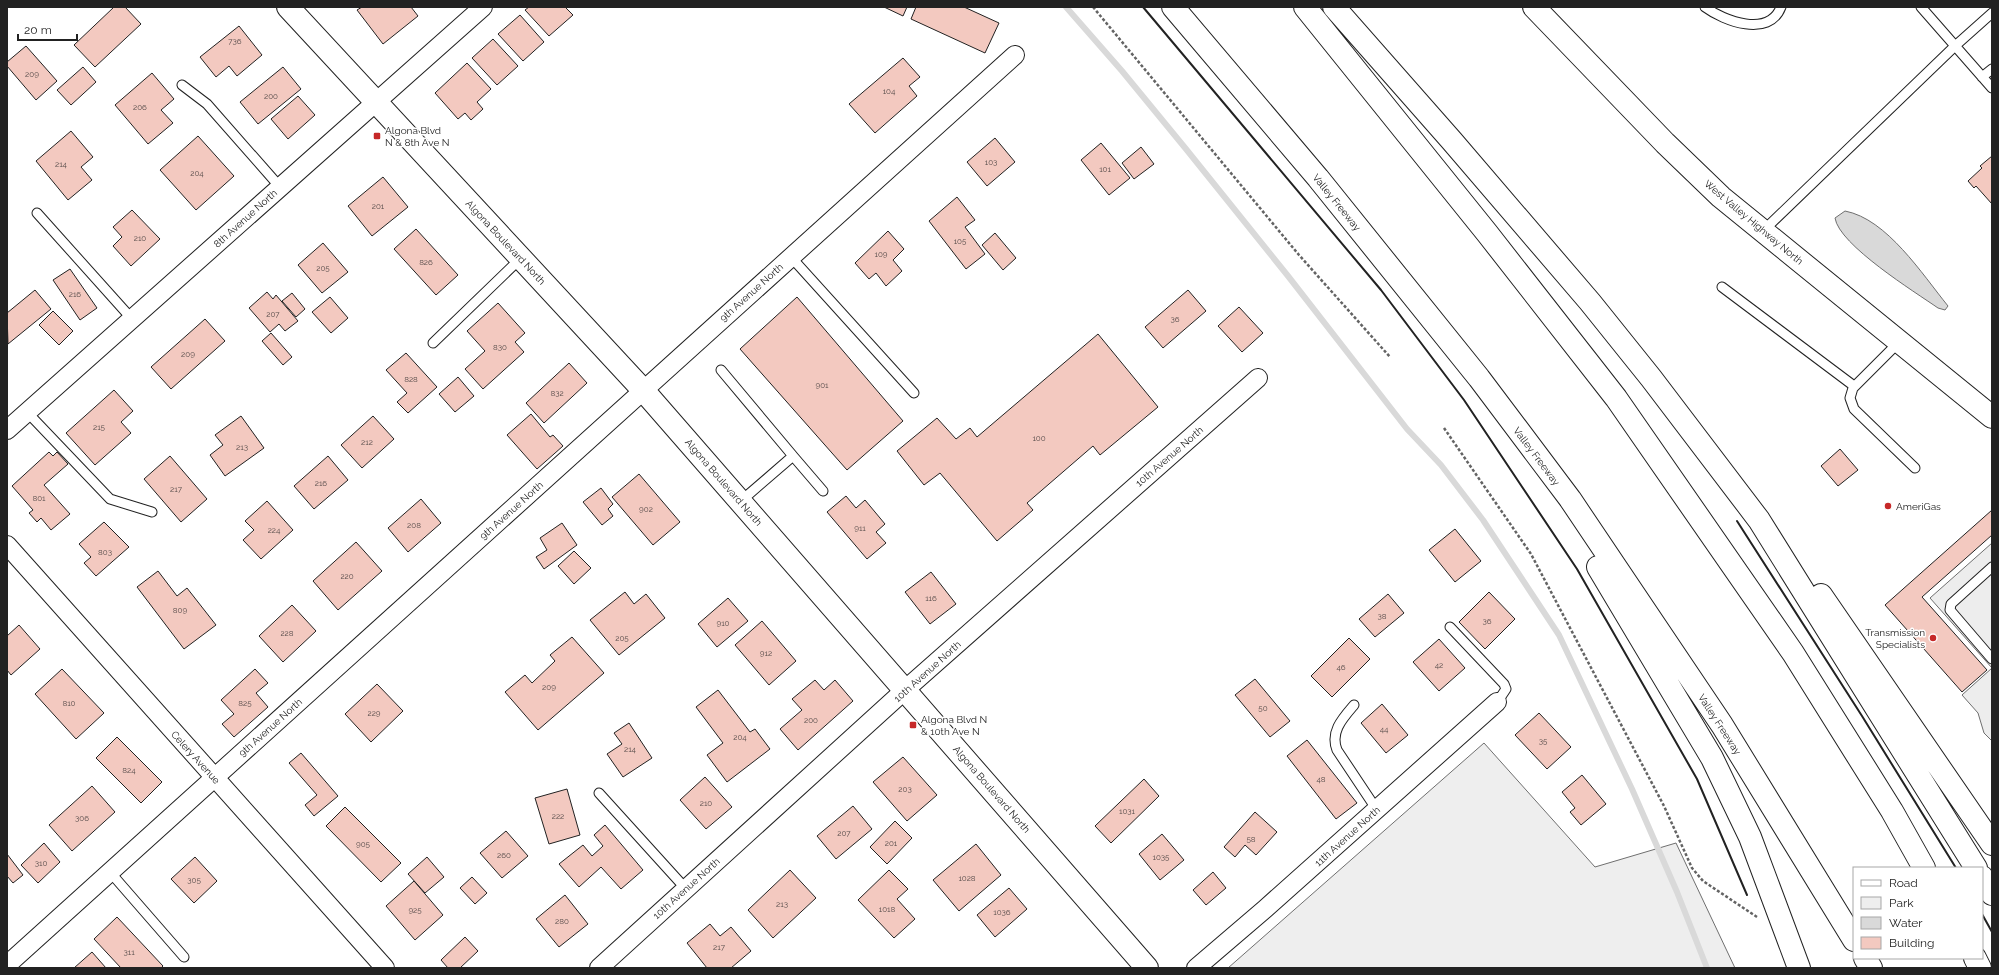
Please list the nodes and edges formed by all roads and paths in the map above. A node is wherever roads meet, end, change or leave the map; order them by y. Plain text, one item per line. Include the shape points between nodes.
1 (288, 7) edge
2 (483, 7) edge
3 (1093, 7) edge
4 (1173, 7) edge
5 (1304, 7) edge
6 (1334, 7) edge
7 (1534, 7) edge
8 (1705, 7) edge
9 (1781, 7) edge
10 (1921, 7) edge
11 (1992, 13) edge
12 (1955, 46) junction
13 (1015, 55) dead end
14 (1992, 69) edge
15 (1982, 77) junction
16 (182, 85) dead end
17 (1992, 88) edge
18 (376, 102) junction
19 (280, 187) junction
20 (37, 213) dead end
21 (1763, 231) junction
22 (790, 257) junction
23 (521, 258) junction
24 (1722, 287) dead end
25 (132, 319) junction
26 (1900, 342) junction
27 (433, 343) dead end
28 (1390, 357) dead end
29 (721, 370) dead end
30 (1258, 378) dead end
31 (1479, 378) junction
32 (1854, 386) junction
33 (643, 390) junction
34 (914, 393) dead end
35 (27, 412) junction
36 (1992, 417) edge
37 (1444, 428) dead end
38 (7, 430) edge
39 (793, 456) junction
40 (1915, 468) dead end
41 (823, 491) dead end
42 (741, 501) junction
43 (152, 512) dead end
44 (1759, 520) junction
45 (7, 545) edge
46 (1992, 567) edge
47 (1450, 627) dead end
48 (1992, 658) edge
49 (906, 689) junction
50 (1496, 703) joint
51 (1354, 705) dead end
52 (215, 778) junction
53 (599, 793) dead end
54 (1377, 810) junction
55 (1992, 844) edge
56 (1923, 867) edge
57 (1975, 867) edge
58 (110, 872) junction
59 (1983, 879) edge
60 (686, 889) junction
61 (1992, 894) edge
62 (1788, 937) junction
63 (1853, 938) edge
64 (184, 957) dead end
65 (1866, 959) edge
66 (1976, 959) edge
67 (7, 965) edge
68 (385, 968) edge
69 (599, 968) edge
70 (1147, 968) edge
71 (1196, 968) edge
72 (1799, 968) edge
73 (1871, 968) edge
74 (1980, 968) edge

1 - 18 main road, Algona Boulevard North
2 - 18 street, 8th Avenue North
3 - 28 path via 1299,255
4 - 31 main road, Valley Freeway via 1318,178
5 - 56 main road via 1487,233 1616,398 1793,653 1892,811
6 - 44 main road via 1590,302
7 - 21 main road, West Valley Highway North via 1721,197
8 - 9 lane via 1724,18 1750,24 1769,21 1778,14
10 - 12 lane
11 - 12 lane
12 - 15 lane
12 - 21 lane
13 - 22 street, 9th Avenue North
14 - 15 lane
15 - 17 lane
16 - 19 lane via 207,104
18 - 19 street, 8th Avenue North
18 - 23 main road, Algona Boulevard North
19 - 25 street, 8th Avenue North
20 - 25 lane
21 - 26 main road, West Valley Highway North
22 - 33 street, 9th Avenue North
22 - 34 lane
23 - 27 lane
23 - 33 main road, Algona Boulevard North
24 - 32 lane
25 - 35 street, 8th Avenue North
26 - 32 lane
26 - 36 main road, West Valley Highway North
29 - 39 lane
30 - 49 street, 10th Avenue North
31 - 62 main road via 1610,585 1712,758 1750,837
31 - 63 main road, Valley Freeway via 1570,499 1722,725
32 - 40 lane via 1850,398 1854,410
33 - 42 main road, Algona Boulevard North
33 - 52 street, 9th Avenue North
35 - 38 street, 8th Avenue North
35 - 43 lane via 110,499
37 - 62 path via 1531,554 1664,806 1692,868 1703,881
39 - 41 lane
39 - 42 lane
42 - 49 main road, Algona Boulevard North
44 - 55 main road via 1795,559 1819,592
44 - 57 main road
45 - 52 street, Celery Avenue
46 - 48 lane via 1951,604 1950,610
47 - 50 lane via 1504,684 1506,689
49 - 60 street, 10th Avenue North
49 - 70 main road, Algona Boulevard North
50 - 54 street, 11th Avenue North
51 - 54 lane via 1344,716 1334,741 1337,750
52 - 58 street, 9th Avenue North
52 - 68 street, Celery Avenue
53 - 60 lane
54 - 71 street, 11th Avenue North
58 - 64 lane
58 - 67 street, 9th Avenue North
59 - 61 main road
60 - 69 street, 10th Avenue North
62 - 72 main road
65 - 73 main road
66 - 74 main road

